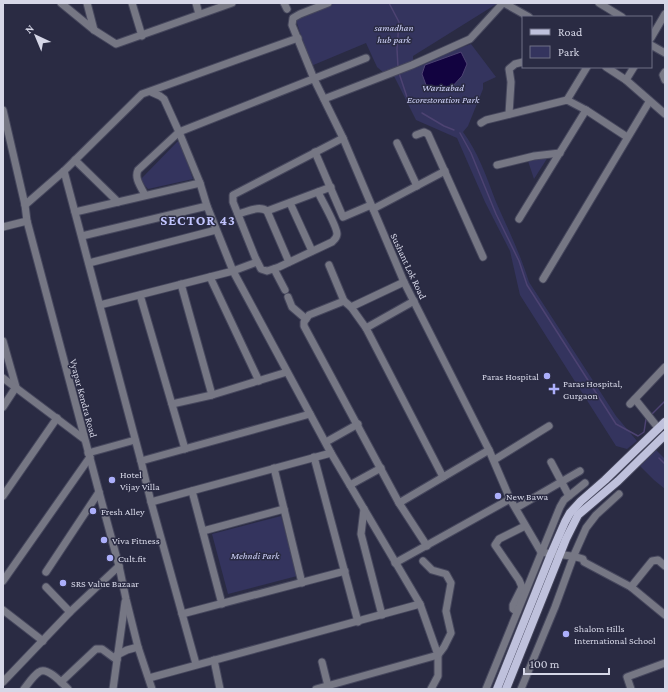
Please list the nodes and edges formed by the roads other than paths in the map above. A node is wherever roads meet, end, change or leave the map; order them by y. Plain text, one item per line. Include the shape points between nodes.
1 (61, 3) edge
2 (87, 3) edge
3 (132, 3) edge
4 (196, 3) edge
5 (232, 3) edge
6 (328, 3) edge
7 (504, 3) edge
8 (599, 3) edge
9 (611, 6) edge
10 (199, 14) junction
11 (665, 14) edge
12 (527, 16) edge
13 (621, 16) edge
14 (663, 22) edge
15 (94, 30) junction
16 (142, 36) junction
17 (652, 36) edge
18 (298, 38) junction
19 (652, 46) edge
20 (665, 53) edge
21 (366, 58) dead end
22 (522, 62) edge
23 (586, 68) edge
24 (608, 68) edge
25 (633, 68) edge
26 (665, 72) edge
27 (314, 79) junction
28 (626, 80) junction
29 (665, 80) edge
30 (150, 92) junction
31 (324, 98) junction
32 (567, 100) junction
33 (649, 102) junction
34 (3, 110) edge
35 (586, 110) junction
36 (509, 114) junction
37 (665, 114) edge
38 (481, 123) dead end
39 (179, 132) junction
40 (416, 135) dead end
41 (627, 137) junction
42 (343, 138) junction
43 (397, 143) dead end
44 (315, 152) junction
45 (560, 153) junction
46 (75, 160) junction
47 (497, 165) dead end
48 (64, 171) junction
49 (445, 171) junction
50 (200, 183) junction
51 (417, 186) junction
52 (331, 187) junction
53 (318, 192) junction
54 (145, 195) junction
55 (118, 202) junction
56 (290, 203) junction
57 (25, 205) junction
58 (206, 206) junction
59 (372, 207) junction
60 (267, 211) junction
61 (75, 212) junction
62 (238, 214) junction
63 (519, 219) dead end
64 (27, 221) junction
65 (3, 227) edge
66 (216, 230) junction
67 (82, 236) junction
68 (312, 251) junction
69 (483, 257) dead end
70 (257, 262) junction
71 (289, 262) junction
72 (89, 263) junction
73 (329, 265) dead end
74 (274, 269) junction
75 (233, 271) junction
76 (210, 277) junction
77 (543, 279) dead end
78 (404, 282) junction
79 (181, 284) junction
80 (140, 295) junction
81 (344, 301) junction
82 (414, 301) junction
83 (100, 305) junction
84 (351, 307) junction
85 (306, 319) junction
86 (366, 328) junction
87 (3, 341) edge
88 (665, 367) edge
89 (287, 372) junction
90 (3, 378) edge
91 (259, 381) junction
92 (16, 387) junction
93 (212, 395) junction
94 (172, 404) junction
95 (3, 407) edge
96 (310, 414) junction
97 (58, 418) junction
98 (665, 422) edge
99 (358, 424) junction
100 (549, 426) dead end
101 (659, 429) junction
102 (665, 435) edge
103 (85, 439) junction
104 (135, 440) junction
105 (326, 442) junction
106 (184, 449) junction
107 (489, 450) junction
108 (331, 453) junction
109 (89, 455) junction
110 (314, 457) junction
111 (494, 460) junction
112 (141, 461) junction
113 (551, 462) dead end
114 (274, 468) junction
115 (381, 468) junction
116 (580, 471) dead end
117 (444, 477) junction
118 (562, 482) junction
119 (585, 483) dead end
120 (350, 485) junction
121 (192, 490) junction
122 (98, 492) junction
123 (619, 494) dead end
124 (3, 496) edge
125 (569, 496) junction
126 (510, 499) junction
127 (151, 502) junction
128 (399, 503) junction
129 (516, 508) junction
130 (284, 509) junction
131 (364, 509) junction
132 (526, 526) junction
133 (203, 531) junction
134 (427, 546) junction
135 (541, 552) junction
136 (551, 554) junction
137 (560, 555) junction
138 (574, 557) junction
139 (423, 561) dead end
140 (395, 563) junction
141 (119, 566) junction
142 (665, 566) edge
143 (345, 571) junction
144 (46, 572) dead end
145 (3, 581) edge
146 (302, 583) junction
147 (46, 588) dead end
148 (631, 588) junction
149 (126, 599) junction
150 (222, 604) junction
151 (420, 604) junction
152 (3, 611) edge
153 (70, 612) junction
154 (517, 612) junction
155 (182, 614) junction
156 (382, 615) junction
157 (665, 615) edge
158 (358, 622) junction
159 (43, 641) junction
160 (138, 647) junction
161 (438, 655) junction
162 (117, 658) junction
163 (214, 660) junction
164 (322, 662) dead end
165 (665, 663) edge
166 (196, 664) junction
167 (149, 678) junction
168 (3, 682) edge
169 (61, 682) junction
170 (328, 686) junction
171 (24, 689) edge
172 (68, 689) edge
173 (113, 689) edge
174 (152, 689) edge
175 (220, 689) edge
176 (316, 689) edge
177 (431, 689) edge
178 (486, 689) edge
179 (498, 689) edge
180 (506, 689) edge
181 (521, 689) edge
182 (631, 689) edge

1 - 15 street
2 - 15 street
3 - 16 street
4 - 10 street
5 - 10 street
6 - 18 street, Sushant Lok Road via 293,18 292,25
7 - 12 street
7 - 31 street via 470,39 412,65
8 - 9 street
9 - 13 street
10 - 16 street
11 - 14 street
14 - 17 street
15 - 16 street via 116,44
18 - 27 street, Sushant Lok Road
18 - 30 street
19 - 20 street
21 - 27 street
22 - 36 street via 509,69
23 - 32 street
24 - 28 street
25 - 28 street
26 - 29 street
27 - 31 street, Sushant Lok Road
27 - 39 street
28 - 33 street
30 - 39 street via 164,99
30 - 46 street via 142,94 133,102
31 - 42 street, Sushant Lok Road
32 - 35 street
32 - 36 street
33 - 37 street
33 - 41 street
34 - 57 street, Vyapar Kendra Road
35 - 41 street
35 - 45 street
36 - 38 street
39 - 50 street
39 - 54 street via 138,170 137,178
40 - 49 street via 424,132 428,134
41 - 77 street
42 - 44 street
42 - 59 street, Sushant Lok Road
43 - 51 street
44 - 52 street
44 - 62 street via 235,193 232,198
45 - 47 street
45 - 63 street
46 - 48 street
46 - 55 street
48 - 57 street
48 - 61 street
49 - 51 street
49 - 69 street
50 - 54 street
50 - 58 street
51 - 59 street
52 - 53 street
52 - 59 street via 343,217
53 - 56 street
53 - 68 street via 337,235 332,242
54 - 55 street
55 - 61 street
56 - 60 street
56 - 68 street
57 - 64 street, Vyapar Kendra Road
58 - 66 street
58 - 67 street
59 - 78 street, Sushant Lok Road
60 - 62 street via 259,208
60 - 71 street
61 - 67 street
62 - 70 street
64 - 65 street
64 - 103 street, Vyapar Kendra Road
66 - 72 street
66 - 75 street
67 - 72 street
68 - 71 street
70 - 74 street via 264,271
70 - 75 street
71 - 74 street
72 - 83 street
73 - 81 street
74 - 85 street via 292,307
75 - 76 street
75 - 89 street
76 - 79 street
76 - 91 street
78 - 82 street, Sushant Lok Road
78 - 84 street
79 - 80 street
79 - 93 street
80 - 83 street
80 - 94 street
81 - 84 street
81 - 85 street via 309,315
82 - 86 street
82 - 107 street, Sushant Lok Road
83 - 104 street
84 - 86 street
85 - 99 street via 304,326
86 - 117 street
87 - 92 street
88 - 101 street via 632,402 643,409
89 - 91 street
89 - 96 street
90 - 92 street
91 - 93 street
92 - 95 street
92 - 97 street
93 - 94 street
94 - 106 street
96 - 105 street
96 - 106 street
97 - 103 street
97 - 124 street
98 - 101 main road
99 - 105 street
99 - 115 street
100 - 111 street
101 - 136 main road via 570,513
102 - 137 main road via 618,481 578,515
103 - 109 street, Vyapar Kendra Road
104 - 109 street
104 - 112 street
105 - 108 street
106 - 112 street
107 - 111 street, Sushant Lok Road
107 - 117 street
108 - 110 street
108 - 120 street
109 - 122 street, Vyapar Kendra Road
109 - 145 street
110 - 114 street
110 - 143 street
111 - 126 street, Sushant Lok Road
112 - 127 street
113 - 118 street
114 - 121 street
114 - 130 street
115 - 120 street
115 - 128 street
116 - 118 street
117 - 128 street
118 - 125 street
118 - 129 street
119 - 125 street
120 - 131 street
121 - 127 street
121 - 133 street
122 - 141 street, Vyapar Kendra Road
122 - 144 street
123 - 138 street via 586,528
125 - 135 street via 560,507
126 - 129 street, Sushant Lok Road
126 - 134 street
127 - 155 street
128 - 134 street
129 - 132 street, Sushant Lok Road
130 - 133 street
130 - 146 street
131 - 140 street
131 - 156 street via 361,534
132 - 135 street, Sushant Lok Road
132 - 154 street via 499,539 496,545 522,587 514,605 513,610
133 - 150 street
134 - 140 street
135 - 136 street
135 - 154 street
136 - 137 street
136 - 179 main road
137 - 138 street
137 - 180 main road
138 - 148 street
138 - 181 street
139 - 161 street via 432,570 446,574 451,583 446,611 451,633
140 - 151 street
141 - 149 street, Vyapar Kendra Road
141 - 153 street
142 - 148 street via 658,560 652,561
143 - 146 street
143 - 158 street
146 - 150 street
147 - 153 street
148 - 157 street
149 - 160 street, Vyapar Kendra Road
149 - 162 street
150 - 155 street
151 - 156 street
151 - 161 street
152 - 159 street
153 - 159 street
154 - 178 street
155 - 166 street
156 - 158 street
158 - 163 street
159 - 168 street
160 - 162 street
160 - 167 street, Vyapar Kendra Road
161 - 170 street
161 - 177 street via 438,676
162 - 169 street via 102,649 96,649
162 - 173 street
163 - 166 street
163 - 175 street
164 - 170 street
165 - 182 street via 628,677
166 - 167 street
167 - 174 street, Vyapar Kendra Road
169 - 171 street via 43,670
169 - 172 street
170 - 176 street

